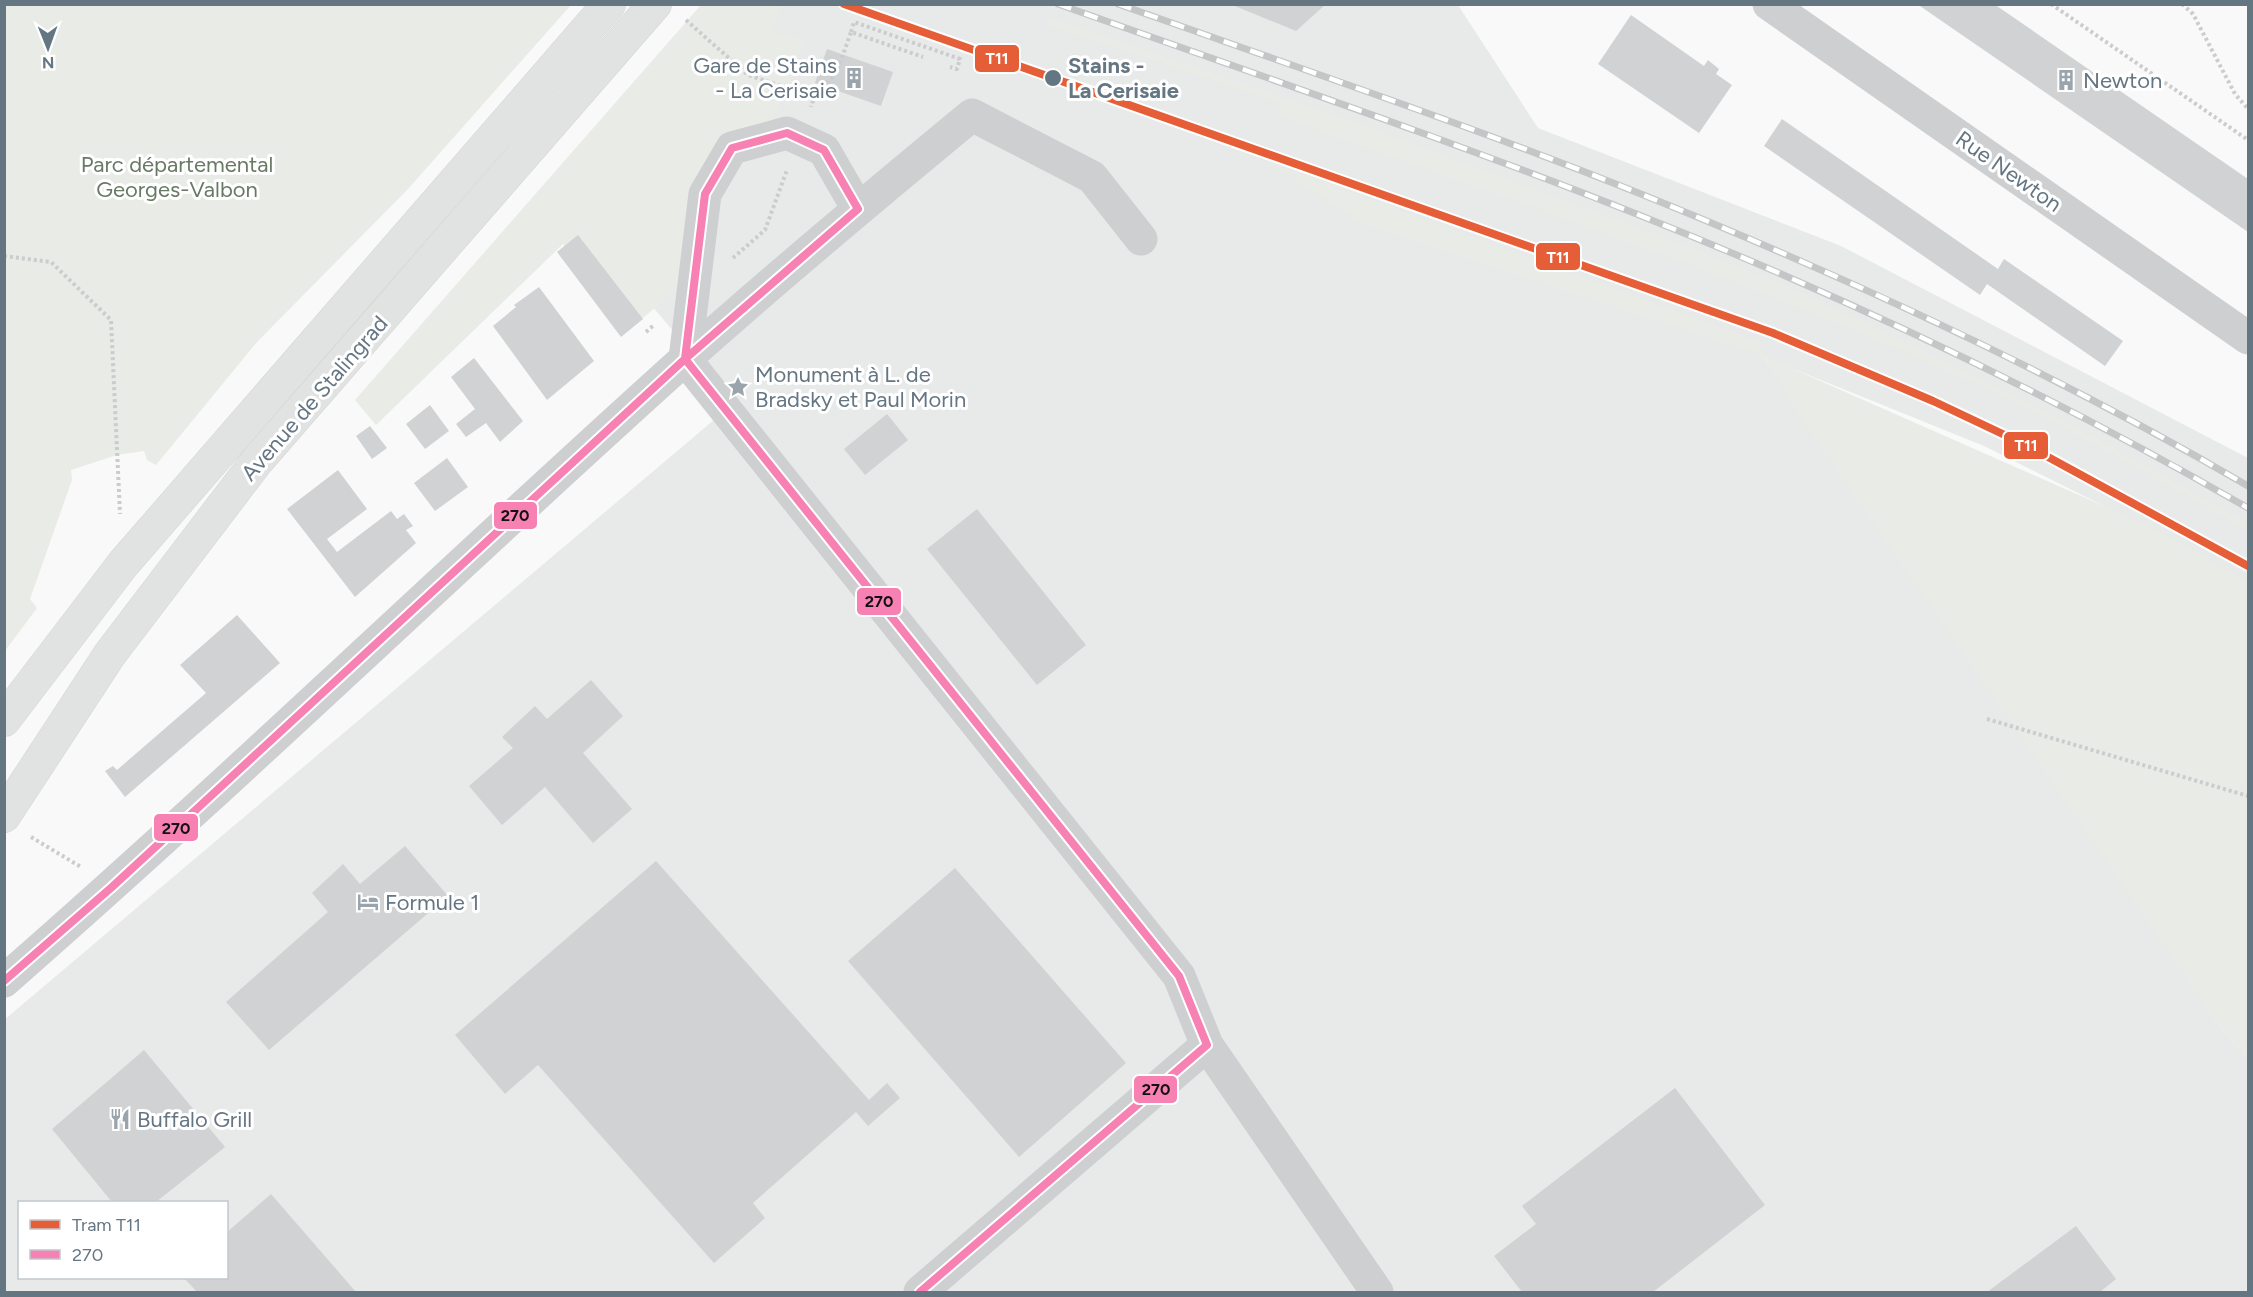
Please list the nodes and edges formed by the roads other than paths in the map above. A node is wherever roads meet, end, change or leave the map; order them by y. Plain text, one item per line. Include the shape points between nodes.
1 (655, 4) edge
2 (1769, 4) edge
3 (607, 7) edge
4 (858, 209) junction
5 (1142, 239) dead end
6 (2248, 338) edge
7 (685, 359) junction
8 (4, 720) edge
9 (14, 824) edge
10 (4, 981) edge
11 (1207, 1045) junction
12 (920, 1293) edge
13 (1377, 1293) edge

1 - 9 main road, Avenue de Stalingrad via 257,461 110,654
2 - 6 street, Rue Newton
3 - 8 main road, Avenue de Stalingrad via 123,564
4 - 5 street via 972,115 1092,177
4 - 7 street
4 - 7 street via 824,150 787,133 732,148 705,194
7 - 10 street via 112,887
7 - 11 street via 1179,976
11 - 12 street
11 - 13 street

